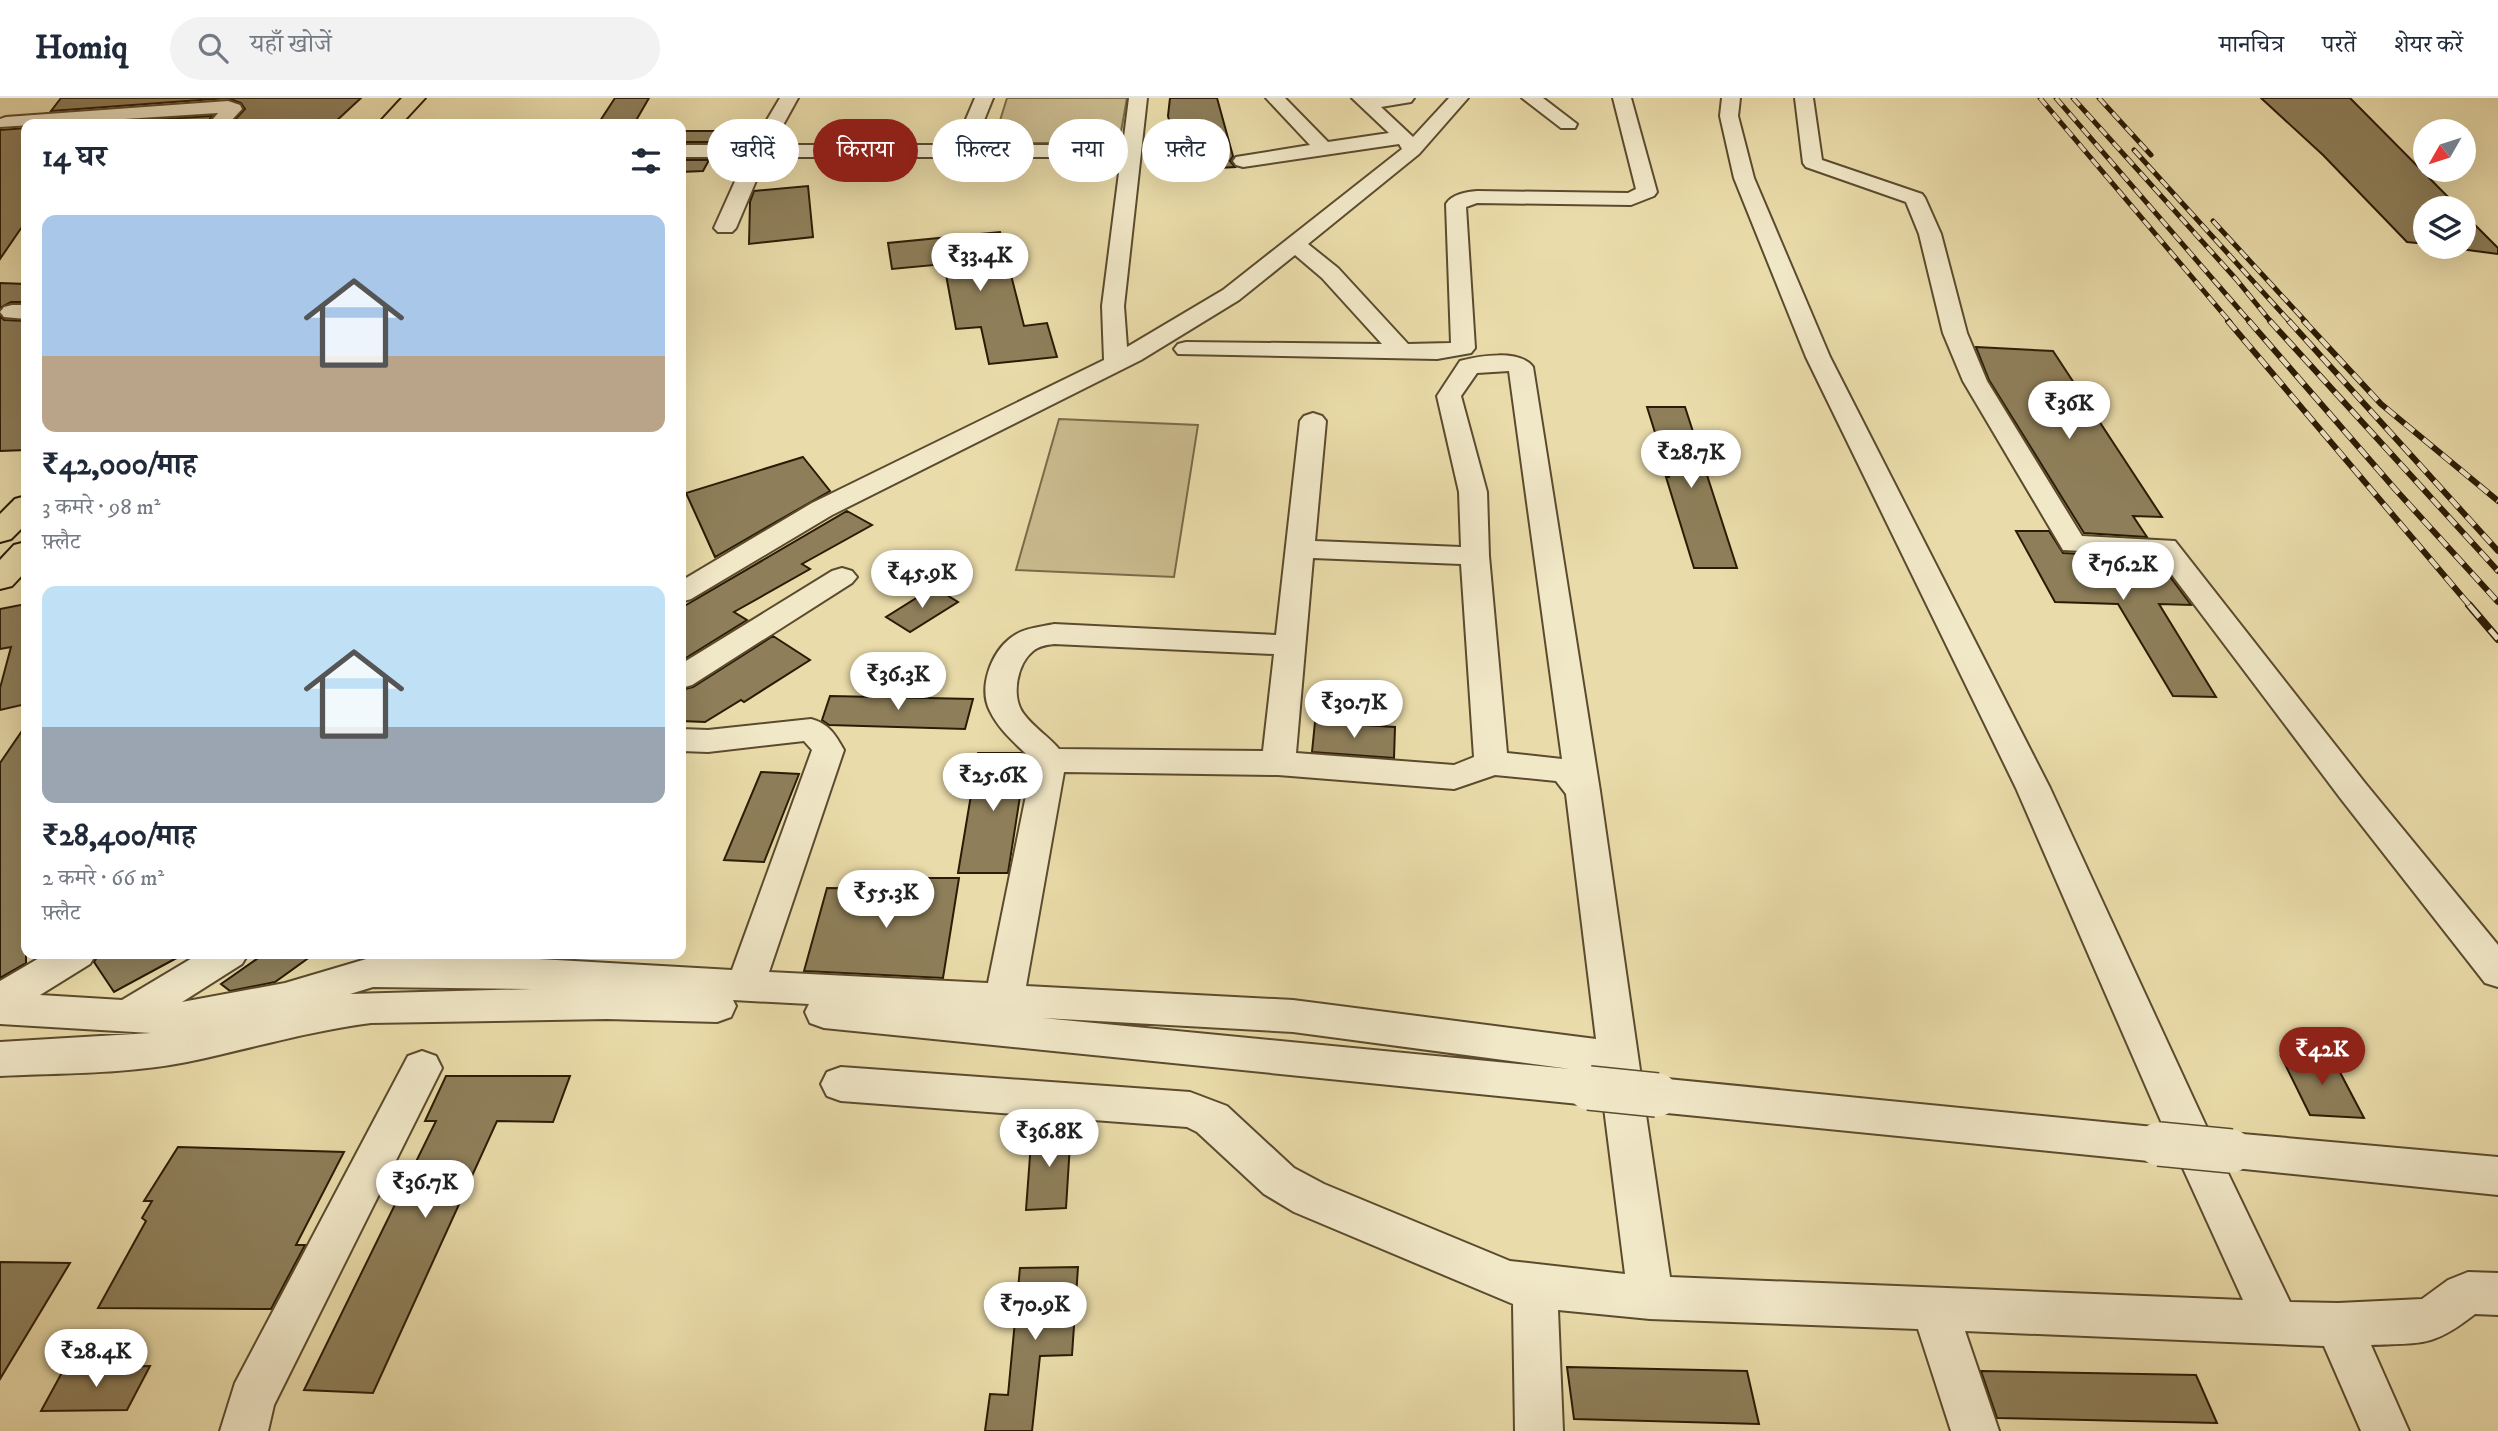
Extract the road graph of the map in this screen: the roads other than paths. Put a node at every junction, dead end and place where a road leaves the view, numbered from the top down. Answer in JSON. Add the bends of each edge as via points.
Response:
{"nodes":[{"id":1,"x":789,"y":98,"type":"edge"},
{"id":2,"x":984,"y":98,"type":"edge"},
{"id":3,"x":1138,"y":98,"type":"edge"},
{"id":4,"x":1275,"y":98,"type":"edge"},
{"id":5,"x":1405,"y":98,"type":"edge"},
{"id":6,"x":1460,"y":98,"type":"edge"},
{"id":7,"x":1531,"y":98,"type":"edge"},
{"id":8,"x":1622,"y":98,"type":"edge"},
{"id":9,"x":1731,"y":98,"type":"edge"},
{"id":10,"x":1804,"y":98,"type":"edge"},
{"id":11,"x":1364,"y":101,"type":"edge"},
{"id":12,"x":423,"y":102,"type":"edge"},
{"id":13,"x":20,"y":106,"type":"dead end"},
{"id":14,"x":93,"y":119,"type":"edge"},
{"id":15,"x":223,"y":119,"type":"edge"},
{"id":16,"x":397,"y":119,"type":"edge"},
{"id":17,"x":418,"y":119,"type":"edge"},
{"id":18,"x":777,"y":119,"type":"edge"},
{"id":19,"x":975,"y":119,"type":"edge"},
{"id":20,"x":1568,"y":124,"type":"dead end"},
{"id":21,"x":21,"y":125,"type":"edge"},
{"id":22,"x":3,"y":127,"type":"edge"},
{"id":23,"x":1408,"y":144,"type":"junction"},
{"id":24,"x":1324,"y":149,"type":"junction"},
{"id":25,"x":1133,"y":150,"type":"junction"},
{"id":26,"x":932,"y":151,"type":"edge"},
{"id":27,"x":1034,"y":151,"type":"edge"},
{"id":28,"x":686,"y":152,"type":"edge"},
{"id":29,"x":707,"y":152,"type":"edge"},
{"id":30,"x":799,"y":152,"type":"edge"},
{"id":31,"x":1243,"y":161,"type":"dead end"},
{"id":32,"x":745,"y":182,"type":"edge"},
{"id":33,"x":725,"y":228,"type":"dead end"},
{"id":34,"x":1294,"y":243,"type":"junction"},
{"id":35,"x":1186,"y":349,"type":"dead end"},
{"id":36,"x":1402,"y":352,"type":"junction"},
{"id":37,"x":1116,"y":363,"type":"junction"},
{"id":38,"x":1312,"y":421,"type":"dead end"},
{"id":39,"x":1300,"y":550,"type":"junction"},
{"id":40,"x":1475,"y":556,"type":"junction"},
{"id":41,"x":21,"y":557,"type":"edge"},
{"id":42,"x":842,"y":577,"type":"dead end"},
{"id":43,"x":0,"y":579,"type":"edge"},
{"id":44,"x":686,"y":590,"type":"edge"},
{"id":45,"x":1290,"y":645,"type":"junction"},
{"id":46,"x":686,"y":675,"type":"edge"},
{"id":47,"x":686,"y":740,"type":"edge"},
{"id":48,"x":1050,"y":760,"type":"junction"},
{"id":49,"x":1491,"y":763,"type":"junction"},
{"id":50,"x":1278,"y":764,"type":"junction"},
{"id":51,"x":1583,"y":791,"type":"junction"},
{"id":52,"x":69,"y":959,"type":"edge"},
{"id":53,"x":221,"y":959,"type":"edge"},
{"id":54,"x":2498,"y":972,"type":"edge"},
{"id":55,"x":750,"y":973,"type":"dead end"},
{"id":56,"x":1004,"y":998,"type":"junction"},
{"id":57,"x":0,"y":1000,"type":"edge"},
{"id":58,"x":0,"y":1008,"type":"edge"},
{"id":59,"x":129,"y":1015,"type":"junction"},
{"id":60,"x":0,"y":1059,"type":"edge"},
{"id":61,"x":1619,"y":1059,"type":"junction"},
{"id":62,"x":422,"y":1069,"type":"dead end"},
{"id":63,"x":841,"y":1084,"type":"dead end"},
{"id":64,"x":2498,"y":1176,"type":"edge"},
{"id":65,"x":1535,"y":1287,"type":"junction"},
{"id":66,"x":2498,"y":1294,"type":"edge"},
{"id":67,"x":1650,"y":1298,"type":"junction"},
{"id":68,"x":1934,"y":1308,"type":"junction"},
{"id":69,"x":2277,"y":1323,"type":"junction"},
{"id":70,"x":2338,"y":1325,"type":"junction"},
{"id":71,"x":244,"y":1431,"type":"edge"},
{"id":72,"x":1539,"y":1431,"type":"edge"},
{"id":73,"x":1975,"y":1431,"type":"edge"},
{"id":74,"x":2385,"y":1431,"type":"edge"}],
"edges":[{"from":1,"to":18,"type":"street"},
{"from":2,"to":19,"type":"street"},
{"from":3,"to":25,"type":"street"},
{"from":4,"to":24,"type":"street"},
{"from":5,"to":11,"type":"street"},
{"from":6,"to":23,"type":"street"},
{"from":7,"to":20,"type":"street"},
{"from":8,"to":36,"type":"street","via":[[1647,192],[1631,199],[1461,200],[1456,204],[1463,348]]},
{"from":9,"to":69,"type":"street","via":[[1729,116],[1744,178],[1818,357],[2033,788]]},
{"from":10,"to":54,"type":"street","via":[[1813,163],[1915,198],[1930,234],[1955,333],[1975,381],[2073,544],[2165,547]]},
{"from":11,"to":23,"type":"street"},
{"from":12,"to":16,"type":"highway"},
{"from":12,"to":17,"type":"highway"},
{"from":13,"to":22,"type":"street"},
{"from":14,"to":15,"type":"street","via":[[233,109]]},
{"from":21,"to":22,"type":"street"},
{"from":23,"to":24,"type":"street"},
{"from":23,"to":34,"type":"street"},
{"from":24,"to":31,"type":"street"},
{"from":25,"to":27,"type":"street"},
{"from":25,"to":37,"type":"street","via":[[1112,306]]},
{"from":26,"to":30,"type":"street"},
{"from":28,"to":29,"type":"street"},
{"from":32,"to":33,"type":"street"},
{"from":34,"to":36,"type":"street","via":[[1339,282]]},
{"from":34,"to":37,"type":"street","via":[[1231,295]]},
{"from":35,"to":36,"type":"street"},
{"from":37,"to":44,"type":"street","via":[[819,510]]},
{"from":38,"to":39,"type":"street"},
{"from":39,"to":40,"type":"street"},
{"from":39,"to":45,"type":"street"},
{"from":40,"to":49,"type":"street"},
{"from":40,"to":51,"type":"street","via":[[1473,492],[1449,396],[1469,366],[1508,363],[1521,367]]},
{"from":41,"to":43,"type":"highway"},
{"from":42,"to":46,"type":"street"},
{"from":45,"to":48,"type":"street","via":[[1054,635],[1024,642],[1007,666],[1000,689],[1005,711]]},
{"from":45,"to":50,"type":"street"},
{"from":47,"to":55,"type":"street","via":[[811,730],[828,750]]},
{"from":48,"to":50,"type":"street"},
{"from":48,"to":56,"type":"street"},
{"from":49,"to":50,"type":"street","via":[[1454,777]]},
{"from":49,"to":51,"type":"street","via":[[1567,772]]},
{"from":51,"to":61,"type":"street"},
{"from":52,"to":57,"type":"street"},
{"from":53,"to":59,"type":"street"},
{"from":56,"to":59,"type":"street","via":[[503,972],[373,972],[285,998],[174,1019]]},
{"from":56,"to":61,"type":"street","via":[[1293,1016]]},
{"from":58,"to":59,"type":"street"},
{"from":60,"to":64,"type":"street","bridge":true,"via":[[185,1046],[371,1007],[742,1006]]},
{"from":61,"to":67,"type":"street"},
{"from":62,"to":71,"type":"street","via":[[251,1400]]},
{"from":63,"to":65,"type":"street","via":[[1190,1110],[1212,1119],[1279,1181],[1309,1198],[1508,1282]]},
{"from":65,"to":67,"type":"street"},
{"from":65,"to":72,"type":"street"},
{"from":66,"to":70,"type":"street","via":[[2464,1295],[2426,1321]]},
{"from":67,"to":68,"type":"street"},
{"from":68,"to":69,"type":"street"},
{"from":68,"to":73,"type":"street"},
{"from":69,"to":70,"type":"street"},
{"from":70,"to":74,"type":"street"}]}
